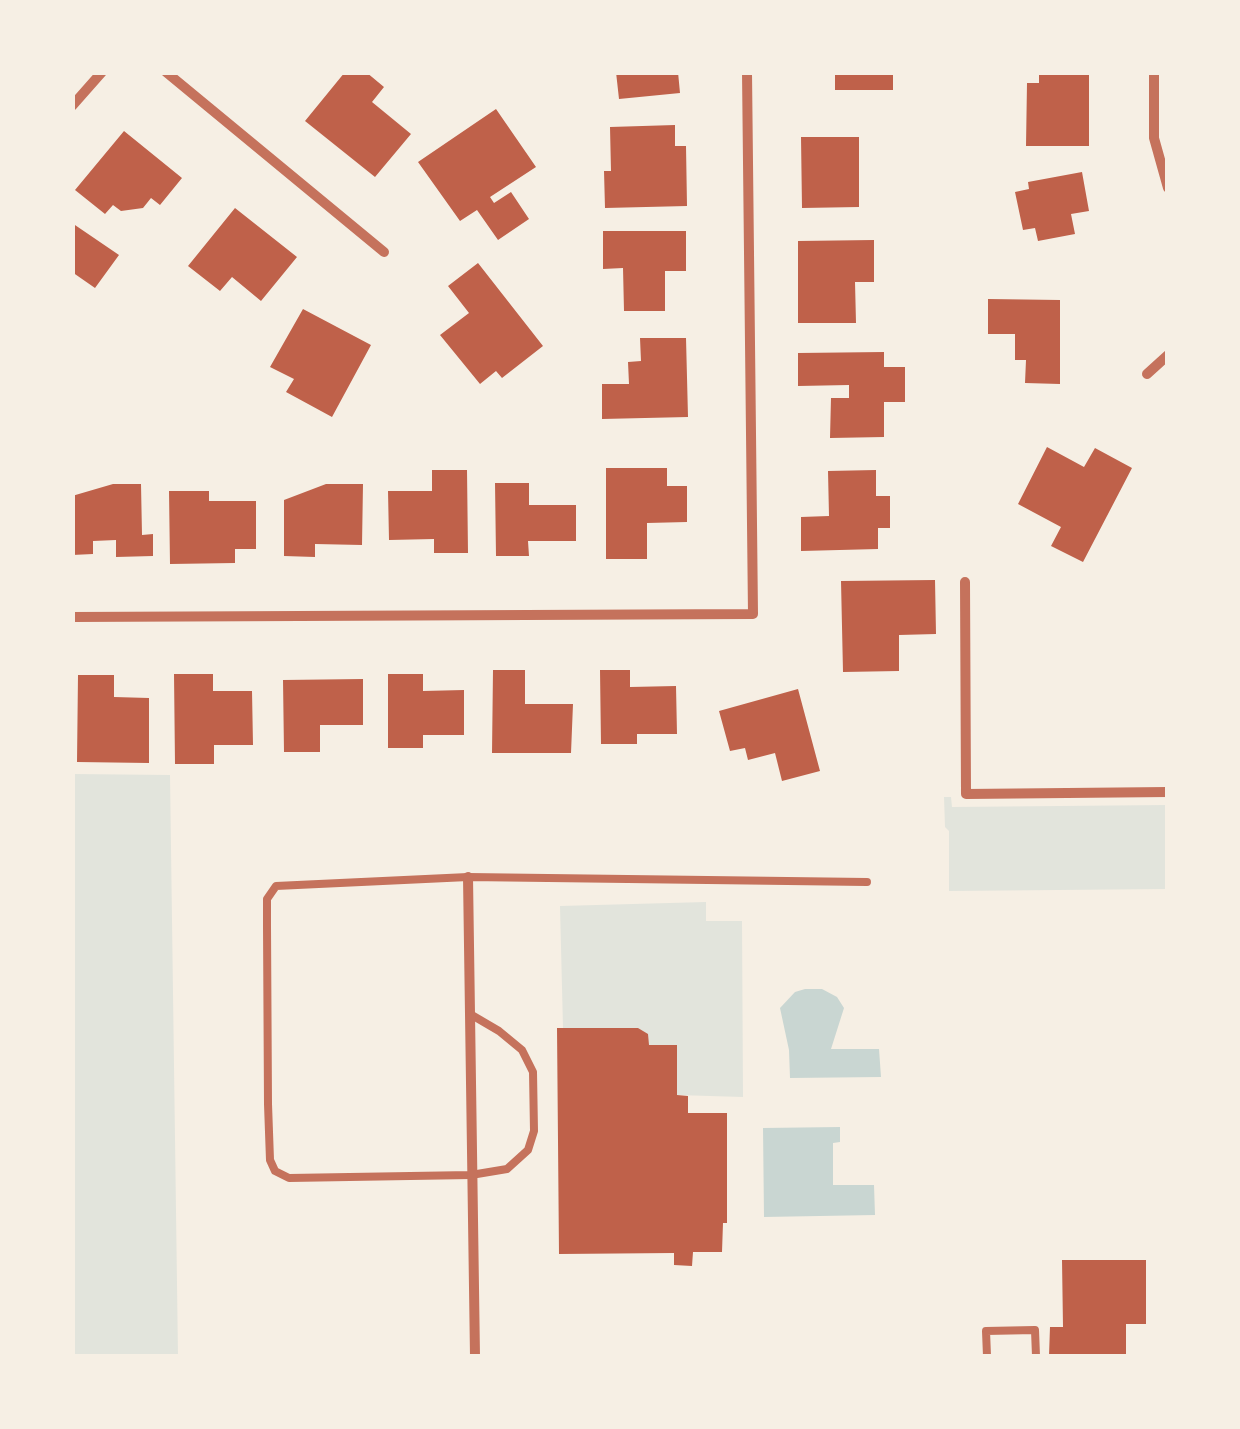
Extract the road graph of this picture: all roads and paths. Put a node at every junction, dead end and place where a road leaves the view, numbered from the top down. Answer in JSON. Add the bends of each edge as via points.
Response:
{"nodes":[{"id":1,"x":102,"y":72,"type":"edge"},
{"id":2,"x":166,"y":72,"type":"edge"},
{"id":3,"x":747,"y":72,"type":"edge"},
{"id":4,"x":1154,"y":72,"type":"edge"},
{"id":5,"x":72,"y":106,"type":"edge"},
{"id":6,"x":1168,"y":188,"type":"edge"},
{"id":7,"x":384,"y":252,"type":"dead end"},
{"id":8,"x":1168,"y":355,"type":"edge"},
{"id":9,"x":1147,"y":374,"type":"dead end"},
{"id":10,"x":965,"y":582,"type":"dead end"},
{"id":11,"x":72,"y":617,"type":"edge"},
{"id":12,"x":1168,"y":792,"type":"edge"},
{"id":13,"x":468,"y":878,"type":"junction"},
{"id":14,"x":867,"y":882,"type":"dead end"},
{"id":15,"x":470,"y":1014,"type":"junction"},
{"id":16,"x":471,"y":1175,"type":"junction"},
{"id":17,"x":475,"y":1356,"type":"edge"},
{"id":18,"x":987,"y":1356,"type":"edge"},
{"id":19,"x":1036,"y":1356,"type":"edge"}],
"edges":[{"from":1,"to":5,"type":"street"},
{"from":2,"to":7,"type":"street"},
{"from":3,"to":11,"type":"street","via":[[753,614]]},
{"from":4,"to":6,"type":"street","via":[[1154,138]]},
{"from":8,"to":9,"type":"street"},
{"from":10,"to":12,"type":"street","via":[[966,794]]},
{"from":13,"to":14,"type":"lane"},
{"from":13,"to":15,"type":"street"},
{"from":13,"to":16,"type":"lane","via":[[276,886],[266,926],[275,1172],[289,1178]]},
{"from":15,"to":16,"type":"street"},
{"from":15,"to":16,"type":"lane","via":[[522,1050],[533,1072],[534,1130],[528,1150],[507,1169]]},
{"from":16,"to":17,"type":"street"},
{"from":18,"to":19,"type":"lane","via":[[986,1330],[1035,1330]]}]}
